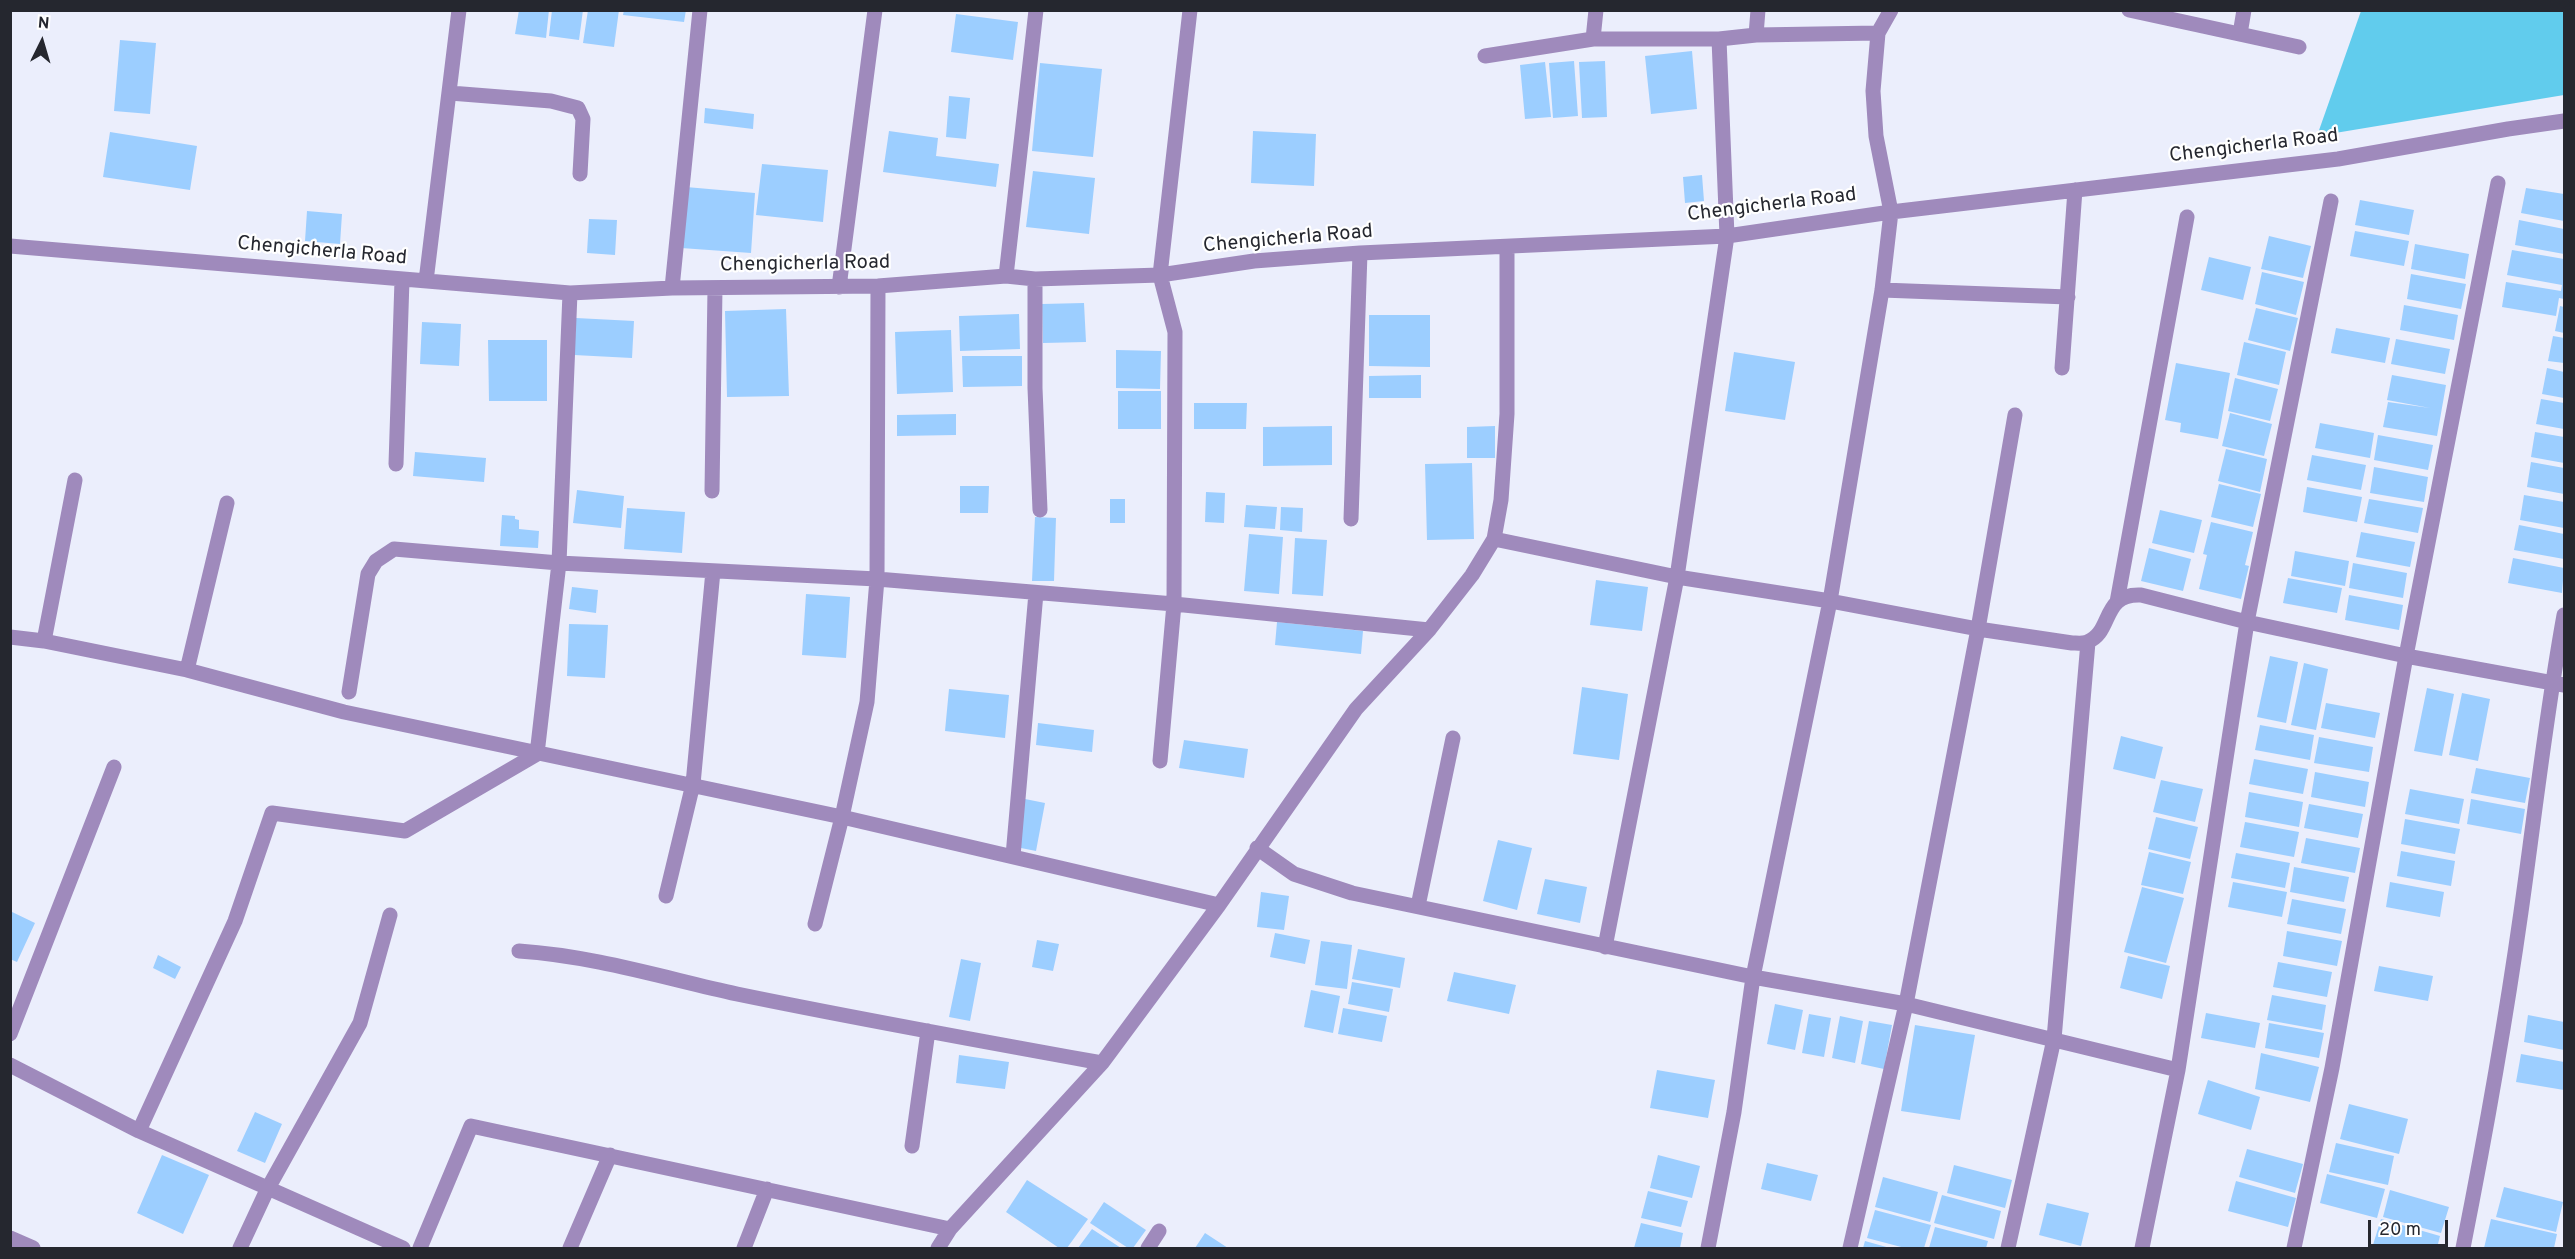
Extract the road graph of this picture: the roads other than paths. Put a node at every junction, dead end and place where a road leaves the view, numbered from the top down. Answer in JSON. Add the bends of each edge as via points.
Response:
{"nodes":[{"id":1,"x":459,"y":10,"type":"edge"},
{"id":2,"x":699,"y":10,"type":"edge"},
{"id":3,"x":875,"y":10,"type":"edge"},
{"id":4,"x":1036,"y":10,"type":"edge"},
{"id":5,"x":1190,"y":10,"type":"edge"},
{"id":6,"x":1596,"y":10,"type":"edge"},
{"id":7,"x":1758,"y":10,"type":"edge"},
{"id":8,"x":1891,"y":10,"type":"edge"},
{"id":9,"x":2128,"y":10,"type":"edge"},
{"id":10,"x":2244,"y":10,"type":"edge"},
{"id":11,"x":1878,"y":33,"type":"junction"},
{"id":12,"x":2240,"y":34,"type":"junction"},
{"id":13,"x":1755,"y":35,"type":"junction"},
{"id":14,"x":1593,"y":39,"type":"junction"},
{"id":15,"x":1719,"y":39,"type":"junction"},
{"id":16,"x":2299,"y":47,"type":"dead end"},
{"id":17,"x":1485,"y":56,"type":"dead end"},
{"id":18,"x":450,"y":93,"type":"junction"},
{"id":19,"x":2565,"y":122,"type":"edge"},
{"id":20,"x":580,"y":174,"type":"dead end"},
{"id":21,"x":2498,"y":183,"type":"dead end"},
{"id":22,"x":2075,"y":190,"type":"junction"},
{"id":23,"x":2331,"y":201,"type":"dead end"},
{"id":24,"x":1891,"y":212,"type":"junction"},
{"id":25,"x":2187,"y":217,"type":"dead end"},
{"id":26,"x":1727,"y":236,"type":"junction"},
{"id":27,"x":10,"y":246,"type":"edge"},
{"id":28,"x":1507,"y":248,"type":"junction"},
{"id":29,"x":1360,"y":253,"type":"junction"},
{"id":30,"x":1160,"y":275,"type":"junction"},
{"id":31,"x":1006,"y":276,"type":"junction"},
{"id":32,"x":1035,"y":279,"type":"junction"},
{"id":33,"x":402,"y":280,"type":"junction"},
{"id":34,"x":426,"y":281,"type":"junction"},
{"id":35,"x":878,"y":286,"type":"junction"},
{"id":36,"x":839,"y":287,"type":"junction"},
{"id":37,"x":672,"y":288,"type":"junction"},
{"id":38,"x":715,"y":288,"type":"junction"},
{"id":39,"x":1882,"y":290,"type":"junction"},
{"id":40,"x":570,"y":294,"type":"junction"},
{"id":41,"x":2068,"y":297,"type":"junction"},
{"id":42,"x":2062,"y":368,"type":"dead end"},
{"id":43,"x":2016,"y":415,"type":"dead end"},
{"id":44,"x":396,"y":464,"type":"dead end"},
{"id":45,"x":75,"y":480,"type":"dead end"},
{"id":46,"x":712,"y":491,"type":"dead end"},
{"id":47,"x":227,"y":503,"type":"dead end"},
{"id":48,"x":1040,"y":510,"type":"dead end"},
{"id":49,"x":1351,"y":519,"type":"dead end"},
{"id":50,"x":1494,"y":539,"type":"junction"},
{"id":51,"x":559,"y":563,"type":"junction"},
{"id":52,"x":713,"y":571,"type":"junction"},
{"id":53,"x":1677,"y":577,"type":"junction"},
{"id":54,"x":877,"y":579,"type":"junction"},
{"id":55,"x":1036,"y":593,"type":"junction"},
{"id":56,"x":1830,"y":601,"type":"junction"},
{"id":57,"x":2117,"y":602,"type":"junction"},
{"id":58,"x":1174,"y":604,"type":"junction"},
{"id":59,"x":2565,"y":615,"type":"edge"},
{"id":60,"x":2247,"y":622,"type":"junction"},
{"id":61,"x":1978,"y":629,"type":"junction"},
{"id":62,"x":1429,"y":630,"type":"junction"},
{"id":63,"x":10,"y":637,"type":"edge"},
{"id":64,"x":44,"y":641,"type":"junction"},
{"id":65,"x":2088,"y":642,"type":"junction"},
{"id":66,"x":2406,"y":656,"type":"junction"},
{"id":67,"x":187,"y":670,"type":"junction"},
{"id":68,"x":2558,"y":684,"type":"edge"},
{"id":69,"x":349,"y":692,"type":"dead end"},
{"id":70,"x":1453,"y":738,"type":"dead end"},
{"id":71,"x":537,"y":754,"type":"junction"},
{"id":72,"x":1160,"y":761,"type":"dead end"},
{"id":73,"x":114,"y":767,"type":"dead end"},
{"id":74,"x":693,"y":784,"type":"junction"},
{"id":75,"x":842,"y":817,"type":"junction"},
{"id":76,"x":1257,"y":848,"type":"junction"},
{"id":77,"x":1013,"y":856,"type":"junction"},
{"id":78,"x":666,"y":896,"type":"dead end"},
{"id":79,"x":1220,"y":905,"type":"junction"},
{"id":80,"x":1418,"y":906,"type":"junction"},
{"id":81,"x":390,"y":915,"type":"dead end"},
{"id":82,"x":815,"y":924,"type":"dead end"},
{"id":83,"x":1605,"y":947,"type":"junction"},
{"id":84,"x":519,"y":951,"type":"dead end"},
{"id":85,"x":1753,"y":977,"type":"junction"},
{"id":86,"x":1906,"y":1004,"type":"junction"},
{"id":87,"x":928,"y":1032,"type":"junction"},
{"id":88,"x":10,"y":1034,"type":"edge"},
{"id":89,"x":2054,"y":1039,"type":"junction"},
{"id":90,"x":1102,"y":1063,"type":"junction"},
{"id":91,"x":10,"y":1065,"type":"edge"},
{"id":92,"x":2178,"y":1070,"type":"junction"},
{"id":93,"x":139,"y":1131,"type":"junction"},
{"id":94,"x":912,"y":1146,"type":"dead end"},
{"id":95,"x":610,"y":1155,"type":"junction"},
{"id":96,"x":767,"y":1189,"type":"junction"},
{"id":97,"x":267,"y":1190,"type":"junction"},
{"id":98,"x":950,"y":1229,"type":"junction"},
{"id":99,"x":1159,"y":1231,"type":"dead end"},
{"id":100,"x":10,"y":1238,"type":"edge"},
{"id":101,"x":33,"y":1248,"type":"edge"},
{"id":102,"x":240,"y":1248,"type":"edge"},
{"id":103,"x":402,"y":1248,"type":"edge"},
{"id":104,"x":420,"y":1248,"type":"edge"},
{"id":105,"x":570,"y":1248,"type":"edge"},
{"id":106,"x":744,"y":1248,"type":"edge"},
{"id":107,"x":939,"y":1248,"type":"edge"},
{"id":108,"x":1148,"y":1248,"type":"edge"},
{"id":109,"x":1708,"y":1248,"type":"edge"},
{"id":110,"x":1850,"y":1248,"type":"edge"},
{"id":111,"x":2008,"y":1248,"type":"edge"},
{"id":112,"x":2145,"y":1248,"type":"edge"},
{"id":113,"x":2294,"y":1248,"type":"edge"},
{"id":114,"x":2463,"y":1248,"type":"edge"}],
"edges":[{"from":1,"to":18,"type":"street"},
{"from":2,"to":37,"type":"street"},
{"from":3,"to":36,"type":"street"},
{"from":4,"to":31,"type":"street"},
{"from":5,"to":30,"type":"street"},
{"from":6,"to":14,"type":"street"},
{"from":7,"to":13,"type":"street"},
{"from":8,"to":11,"type":"street"},
{"from":9,"to":12,"type":"street"},
{"from":10,"to":12,"type":"street"},
{"from":11,"to":13,"type":"street"},
{"from":11,"to":24,"type":"street","via":[[1873,91],[1876,136]]},
{"from":12,"to":16,"type":"street"},
{"from":13,"to":15,"type":"street"},
{"from":14,"to":15,"type":"street"},
{"from":14,"to":17,"type":"street"},
{"from":15,"to":26,"type":"street"},
{"from":18,"to":20,"type":"street","via":[[550,101],[578,108],[583,119]]},
{"from":18,"to":34,"type":"street"},
{"from":19,"to":22,"type":"street","name":"Chengicherla Road","via":[[2338,159]]},
{"from":21,"to":66,"type":"street"},
{"from":22,"to":24,"type":"street","name":"Chengicherla Road"},
{"from":22,"to":41,"type":"street"},
{"from":23,"to":60,"type":"street"},
{"from":24,"to":26,"type":"street","name":"Chengicherla Road"},
{"from":24,"to":39,"type":"street"},
{"from":25,"to":57,"type":"street"},
{"from":26,"to":28,"type":"street","name":"Chengicherla Road"},
{"from":26,"to":53,"type":"street"},
{"from":27,"to":33,"type":"street","name":"Chengicherla Road"},
{"from":28,"to":29,"type":"street","name":"Chengicherla Road"},
{"from":28,"to":50,"type":"street","via":[[1507,414],[1501,501]]},
{"from":29,"to":30,"type":"street","name":"Chengicherla Road","via":[[1254,261]]},
{"from":29,"to":49,"type":"street"},
{"from":30,"to":32,"type":"street","name":"Chengicherla Road"},
{"from":30,"to":58,"type":"street","via":[[1175,332]]},
{"from":31,"to":32,"type":"street","name":"Chengicherla Road"},
{"from":31,"to":35,"type":"street","name":"Chengicherla Road"},
{"from":32,"to":48,"type":"street"},
{"from":33,"to":34,"type":"street","name":"Chengicherla Road"},
{"from":33,"to":44,"type":"street"},
{"from":34,"to":40,"type":"street","name":"Chengicherla Road"},
{"from":35,"to":36,"type":"street","name":"Chengicherla Road"},
{"from":35,"to":54,"type":"street"},
{"from":36,"to":38,"type":"street","name":"Chengicherla Road"},
{"from":37,"to":38,"type":"street","name":"Chengicherla Road"},
{"from":37,"to":40,"type":"street","name":"Chengicherla Road"},
{"from":38,"to":46,"type":"street"},
{"from":39,"to":41,"type":"street"},
{"from":39,"to":56,"type":"street"},
{"from":40,"to":51,"type":"street"},
{"from":41,"to":42,"type":"street"},
{"from":43,"to":61,"type":"street"},
{"from":45,"to":64,"type":"street"},
{"from":47,"to":67,"type":"street"},
{"from":50,"to":53,"type":"street"},
{"from":50,"to":62,"type":"street","via":[[1472,575]]},
{"from":51,"to":52,"type":"street"},
{"from":51,"to":69,"type":"street","via":[[408,549],[384,554],[368,574]]},
{"from":51,"to":71,"type":"street"},
{"from":52,"to":54,"type":"street"},
{"from":52,"to":74,"type":"street"},
{"from":53,"to":56,"type":"street"},
{"from":53,"to":83,"type":"street"},
{"from":54,"to":55,"type":"street"},
{"from":54,"to":75,"type":"street","via":[[867,702]]},
{"from":55,"to":58,"type":"street"},
{"from":55,"to":77,"type":"street"},
{"from":56,"to":61,"type":"street"},
{"from":56,"to":85,"type":"street"},
{"from":57,"to":60,"type":"street","via":[[2127,595],[2141,596]]},
{"from":57,"to":65,"type":"street"},
{"from":58,"to":62,"type":"street"},
{"from":58,"to":72,"type":"street"},
{"from":59,"to":68,"type":"street"},
{"from":60,"to":66,"type":"street"},
{"from":60,"to":92,"type":"street"},
{"from":61,"to":65,"type":"street"},
{"from":61,"to":86,"type":"street"},
{"from":62,"to":76,"type":"street","via":[[1356,709]]},
{"from":63,"to":64,"type":"street"},
{"from":64,"to":67,"type":"street"},
{"from":65,"to":89,"type":"street"},
{"from":66,"to":68,"type":"street"},
{"from":66,"to":113,"type":"street","via":[[2332,1068]]},
{"from":67,"to":71,"type":"street","via":[[344,712]]},
{"from":68,"to":114,"type":"street","via":[[2493,1093]]},
{"from":70,"to":80,"type":"street"},
{"from":71,"to":74,"type":"street"},
{"from":71,"to":93,"type":"street","via":[[405,831],[272,813],[235,921]]},
{"from":73,"to":88,"type":"street"},
{"from":74,"to":75,"type":"street"},
{"from":74,"to":78,"type":"street"},
{"from":75,"to":77,"type":"street"},
{"from":75,"to":82,"type":"street"},
{"from":76,"to":79,"type":"street"},
{"from":76,"to":80,"type":"street","via":[[1294,874],[1352,893]]},
{"from":77,"to":79,"type":"street"},
{"from":79,"to":90,"type":"street"},
{"from":80,"to":83,"type":"street"},
{"from":81,"to":97,"type":"street","via":[[360,1023]]},
{"from":83,"to":85,"type":"street"},
{"from":84,"to":87,"type":"street","via":[[626,966],[734,993]]},
{"from":85,"to":86,"type":"street"},
{"from":85,"to":109,"type":"street","via":[[1734,1112]]},
{"from":86,"to":89,"type":"street"},
{"from":86,"to":110,"type":"street"},
{"from":87,"to":90,"type":"street"},
{"from":87,"to":94,"type":"street"},
{"from":89,"to":92,"type":"street"},
{"from":89,"to":111,"type":"street"},
{"from":90,"to":98,"type":"street"},
{"from":91,"to":93,"type":"street"},
{"from":92,"to":112,"type":"street"},
{"from":93,"to":97,"type":"street"},
{"from":95,"to":96,"type":"street"},
{"from":95,"to":104,"type":"street","via":[[471,1126]]},
{"from":95,"to":105,"type":"street"},
{"from":96,"to":98,"type":"street"},
{"from":96,"to":106,"type":"street"},
{"from":97,"to":102,"type":"street"},
{"from":97,"to":103,"type":"street"},
{"from":98,"to":107,"type":"street"},
{"from":99,"to":108,"type":"street"},
{"from":100,"to":101,"type":"street"}]}
